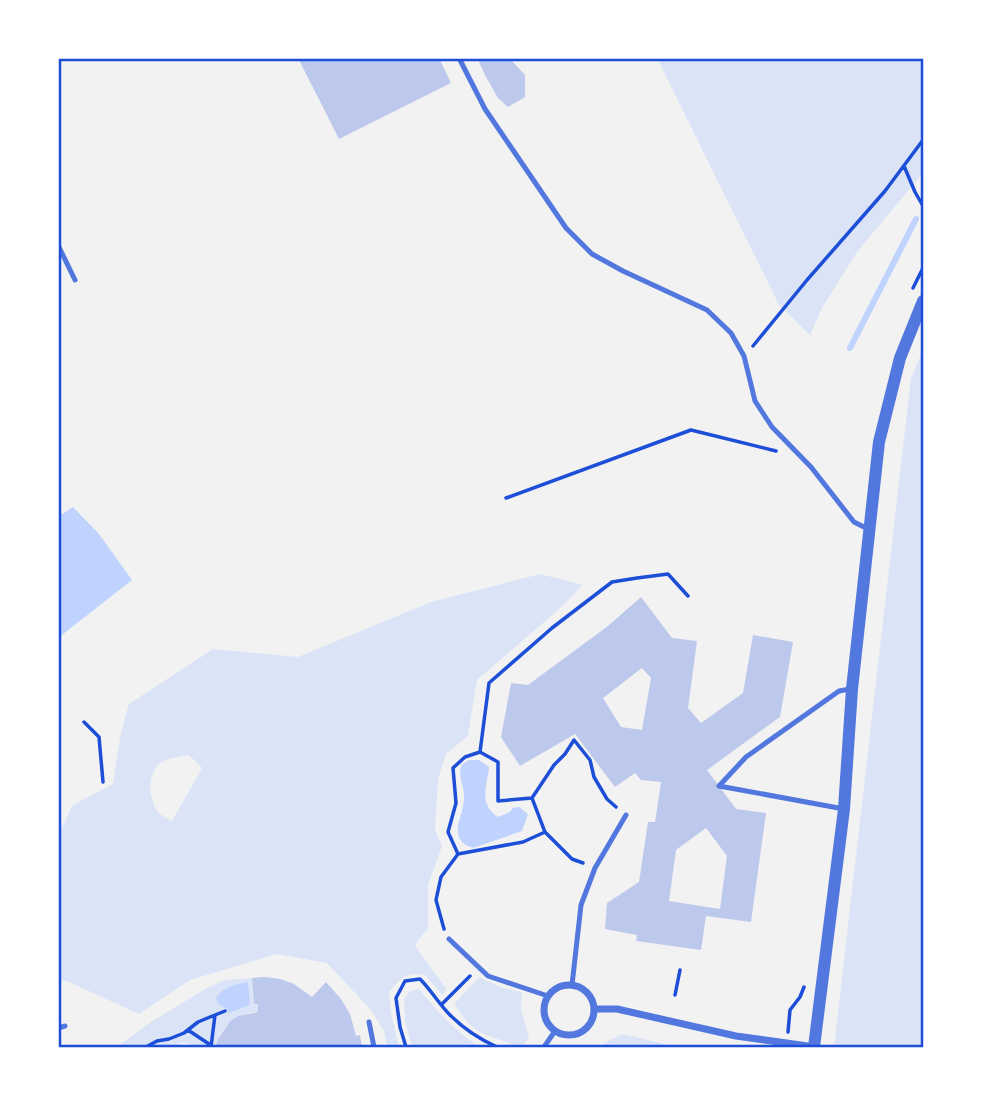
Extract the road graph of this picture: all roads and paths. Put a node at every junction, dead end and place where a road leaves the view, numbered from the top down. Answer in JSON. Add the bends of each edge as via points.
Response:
{"nodes":[{"id":1,"x":459,"y":58,"type":"edge"},
{"id":2,"x":923,"y":140,"type":"edge"},
{"id":3,"x":904,"y":166,"type":"junction"},
{"id":4,"x":923,"y":206,"type":"edge"},
{"id":5,"x":58,"y":245,"type":"edge"},
{"id":6,"x":75,"y":280,"type":"dead end"},
{"id":7,"x":923,"y":301,"type":"edge"},
{"id":8,"x":744,"y":356,"type":"junction"},
{"id":9,"x":799,"y":455,"type":"junction"},
{"id":10,"x":506,"y":498,"type":"dead end"},
{"id":11,"x":869,"y":529,"type":"junction"},
{"id":12,"x":688,"y":596,"type":"dead end"},
{"id":13,"x":852,"y":689,"type":"junction"},
{"id":14,"x":83,"y":722,"type":"dead end"},
{"id":15,"x":480,"y":752,"type":"junction"},
{"id":16,"x":103,"y":782,"type":"dead end"},
{"id":17,"x":532,"y":798,"type":"junction"},
{"id":18,"x":844,"y":809,"type":"junction"},
{"id":19,"x":626,"y":815,"type":"joint"},
{"id":20,"x":544,"y":832,"type":"junction"},
{"id":21,"x":458,"y":854,"type":"junction"},
{"id":22,"x":572,"y":859,"type":"dead end"},
{"id":23,"x":449,"y":939,"type":"joint"},
{"id":24,"x":479,"y":968,"type":"junction"},
{"id":25,"x":680,"y":970,"type":"dead end"},
{"id":26,"x":572,"y":985,"type":"junction"},
{"id":27,"x":675,"y":995,"type":"dead end"},
{"id":28,"x":548,"y":996,"type":"junction"},
{"id":29,"x":442,"y":1004,"type":"junction"},
{"id":30,"x":595,"y":1009,"type":"junction"},
{"id":31,"x":225,"y":1011,"type":"dead end"},
{"id":32,"x":215,"y":1014,"type":"junction"},
{"id":33,"x":369,"y":1022,"type":"dead end"},
{"id":34,"x":188,"y":1030,"type":"junction"},
{"id":35,"x":555,"y":1031,"type":"junction"},
{"id":36,"x":146,"y":1047,"type":"edge"},
{"id":37,"x":212,"y":1047,"type":"edge"},
{"id":38,"x":374,"y":1047,"type":"edge"},
{"id":39,"x":406,"y":1047,"type":"edge"},
{"id":40,"x":497,"y":1047,"type":"edge"},
{"id":41,"x":544,"y":1047,"type":"edge"},
{"id":42,"x":814,"y":1047,"type":"edge"}],
"edges":[{"from":1,"to":8,"type":"lane","via":[[485,109],[566,228],[592,254],[707,310],[731,333]]},
{"from":2,"to":3,"type":"path"},
{"from":3,"to":4,"type":"path"},
{"from":3,"to":8,"type":"path"},
{"from":5,"to":6,"type":"lane"},
{"from":7,"to":11,"type":"street","via":[[900,358],[879,442]]},
{"from":8,"to":9,"type":"lane","via":[[755,401]]},
{"from":9,"to":10,"type":"path","via":[[691,430]]},
{"from":9,"to":11,"type":"lane","via":[[854,522]]},
{"from":11,"to":13,"type":"street"},
{"from":12,"to":15,"type":"path","via":[[668,574],[612,582],[578,607],[489,683]]},
{"from":13,"to":18,"type":"street"},
{"from":13,"to":18,"type":"lane","via":[[839,691],[747,757],[719,786]]},
{"from":14,"to":16,"type":"path","via":[[99,737]]},
{"from":15,"to":17,"type":"path","via":[[498,761],[498,801]]},
{"from":15,"to":21,"type":"path","via":[[453,768],[456,803],[448,832]]},
{"from":17,"to":19,"type":"path","via":[[575,740],[590,760],[607,799]]},
{"from":17,"to":20,"type":"path"},
{"from":18,"to":42,"type":"street"},
{"from":19,"to":26,"type":"lane","via":[[595,868],[581,905]]},
{"from":20,"to":21,"type":"path","via":[[523,842]]},
{"from":20,"to":22,"type":"path"},
{"from":21,"to":23,"type":"path","via":[[442,877],[436,900]]},
{"from":23,"to":24,"type":"lane"},
{"from":24,"to":28,"type":"lane","via":[[488,976]]},
{"from":24,"to":29,"type":"path"},
{"from":25,"to":27,"type":"path"},
{"from":26,"to":28,"type":"street","via":[[561,986]]},
{"from":26,"to":30,"type":"street","via":[[588,993]]},
{"from":28,"to":35,"type":"street","via":[[544,1016]]},
{"from":29,"to":39,"type":"path","via":[[421,979],[405,981],[396,998]]},
{"from":29,"to":40,"type":"path","via":[[476,1037]]},
{"from":30,"to":35,"type":"street","via":[[586,1029],[577,1035]]},
{"from":30,"to":42,"type":"street","via":[[617,1009],[736,1036]]},
{"from":31,"to":32,"type":"path"},
{"from":32,"to":34,"type":"path"},
{"from":32,"to":37,"type":"path"},
{"from":33,"to":38,"type":"lane"},
{"from":34,"to":36,"type":"path"},
{"from":34,"to":37,"type":"path"},
{"from":35,"to":41,"type":"lane"}]}
